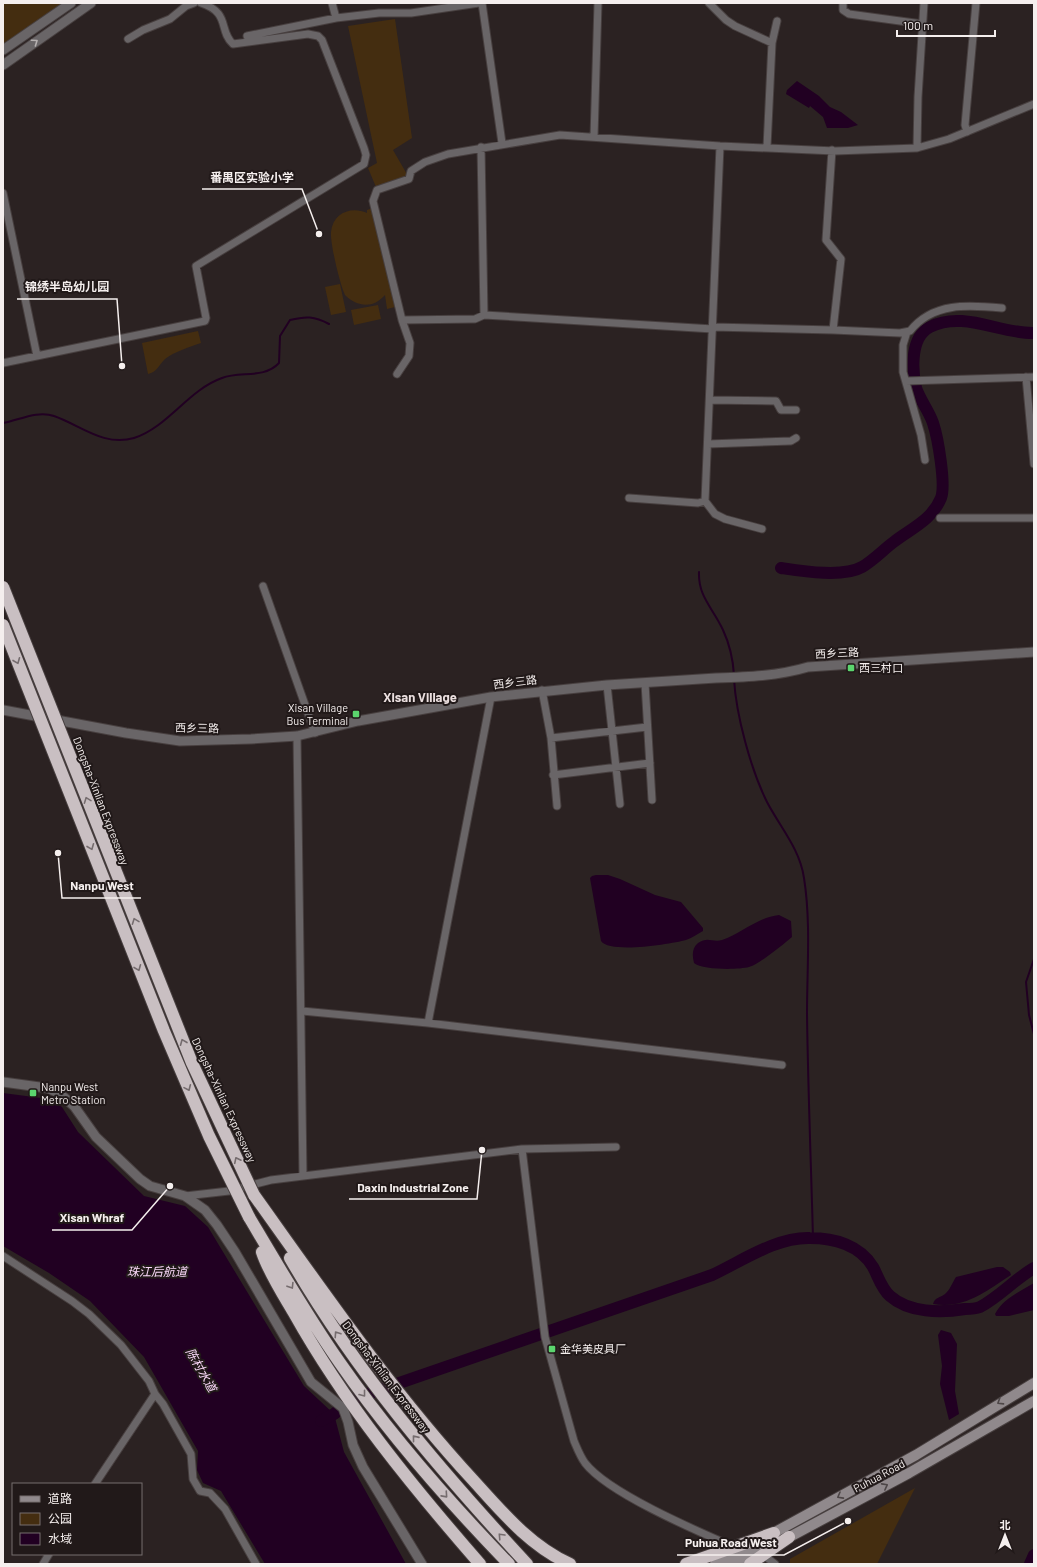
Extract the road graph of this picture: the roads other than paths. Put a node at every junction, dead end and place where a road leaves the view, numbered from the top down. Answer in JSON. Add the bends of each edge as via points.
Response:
{"nodes":[{"id":1,"x":71,"y":3,"type":"edge"},
{"id":2,"x":91,"y":3,"type":"edge"},
{"id":3,"x":194,"y":3,"type":"edge"},
{"id":4,"x":201,"y":3,"type":"edge"},
{"id":5,"x":332,"y":3,"type":"edge"},
{"id":6,"x":478,"y":3,"type":"edge"},
{"id":7,"x":482,"y":3,"type":"edge"},
{"id":8,"x":598,"y":3,"type":"edge"},
{"id":9,"x":708,"y":3,"type":"edge"},
{"id":10,"x":843,"y":3,"type":"edge"},
{"id":11,"x":924,"y":3,"type":"edge"},
{"id":12,"x":976,"y":3,"type":"edge"},
{"id":13,"x":336,"y":18,"type":"junction"},
{"id":14,"x":777,"y":21,"type":"dead end"},
{"id":15,"x":922,"y":24,"type":"junction"},
{"id":16,"x":247,"y":36,"type":"dead end"},
{"id":17,"x":128,"y":39,"type":"dead end"},
{"id":18,"x":772,"y":43,"type":"junction"},
{"id":19,"x":3,"y":50,"type":"edge"},
{"id":20,"x":3,"y":64,"type":"edge"},
{"id":21,"x":1034,"y":104,"type":"edge"},
{"id":22,"x":967,"y":132,"type":"junction"},
{"id":23,"x":594,"y":138,"type":"junction"},
{"id":24,"x":502,"y":143,"type":"junction"},
{"id":25,"x":720,"y":146,"type":"junction"},
{"id":26,"x":767,"y":147,"type":"junction"},
{"id":27,"x":481,"y":148,"type":"junction"},
{"id":28,"x":917,"y":148,"type":"junction"},
{"id":29,"x":832,"y":150,"type":"junction"},
{"id":30,"x":3,"y":193,"type":"edge"},
{"id":31,"x":6,"y":222,"type":"edge"},
{"id":32,"x":1002,"y":308,"type":"dead end"},
{"id":33,"x":484,"y":315,"type":"junction"},
{"id":34,"x":402,"y":320,"type":"junction"},
{"id":35,"x":713,"y":328,"type":"junction"},
{"id":36,"x":833,"y":330,"type":"junction"},
{"id":37,"x":907,"y":332,"type":"junction"},
{"id":38,"x":37,"y":356,"type":"junction"},
{"id":39,"x":3,"y":363,"type":"edge"},
{"id":40,"x":397,"y":374,"type":"dead end"},
{"id":41,"x":1026,"y":377,"type":"junction"},
{"id":42,"x":1034,"y":377,"type":"edge"},
{"id":43,"x":906,"y":381,"type":"junction"},
{"id":44,"x":710,"y":400,"type":"junction"},
{"id":45,"x":796,"y":410,"type":"dead end"},
{"id":46,"x":796,"y":438,"type":"dead end"},
{"id":47,"x":708,"y":444,"type":"junction"},
{"id":48,"x":925,"y":460,"type":"dead end"},
{"id":49,"x":1034,"y":464,"type":"edge"},
{"id":50,"x":629,"y":498,"type":"dead end"},
{"id":51,"x":705,"y":501,"type":"junction"},
{"id":52,"x":940,"y":518,"type":"dead end"},
{"id":53,"x":1034,"y":518,"type":"edge"},
{"id":54,"x":762,"y":529,"type":"dead end"},
{"id":55,"x":263,"y":586,"type":"dead end"},
{"id":56,"x":3,"y":587,"type":"edge"},
{"id":57,"x":3,"y":625,"type":"edge"},
{"id":58,"x":1034,"y":652,"type":"edge"},
{"id":59,"x":645,"y":683,"type":"junction"},
{"id":60,"x":607,"y":685,"type":"junction"},
{"id":61,"x":542,"y":690,"type":"junction"},
{"id":62,"x":491,"y":696,"type":"junction"},
{"id":63,"x":3,"y":710,"type":"edge"},
{"id":64,"x":647,"y":727,"type":"junction"},
{"id":65,"x":611,"y":731,"type":"junction"},
{"id":66,"x":315,"y":733,"type":"junction"},
{"id":67,"x":297,"y":736,"type":"junction"},
{"id":68,"x":551,"y":738,"type":"junction"},
{"id":69,"x":650,"y":763,"type":"junction"},
{"id":70,"x":615,"y":767,"type":"junction"},
{"id":71,"x":553,"y":775,"type":"junction"},
{"id":72,"x":652,"y":800,"type":"dead end"},
{"id":73,"x":620,"y":804,"type":"dead end"},
{"id":74,"x":556,"y":806,"type":"dead end"},
{"id":75,"x":302,"y":1011,"type":"junction"},
{"id":76,"x":428,"y":1023,"type":"junction"},
{"id":77,"x":782,"y":1065,"type":"dead end"},
{"id":78,"x":3,"y":1082,"type":"edge"},
{"id":79,"x":616,"y":1147,"type":"dead end"},
{"id":80,"x":522,"y":1150,"type":"junction"},
{"id":81,"x":303,"y":1176,"type":"junction"},
{"id":82,"x":254,"y":1195,"type":"junction"},
{"id":83,"x":185,"y":1196,"type":"junction"},
{"id":84,"x":249,"y":1217,"type":"junction"},
{"id":85,"x":3,"y":1256,"type":"edge"},
{"id":86,"x":1034,"y":1383,"type":"edge"},
{"id":87,"x":155,"y":1394,"type":"junction"},
{"id":88,"x":1034,"y":1401,"type":"edge"},
{"id":89,"x":96,"y":1483,"type":"edge"},
{"id":90,"x":774,"y":1533,"type":"joint"},
{"id":91,"x":789,"y":1537,"type":"joint"},
{"id":92,"x":737,"y":1548,"type":"junction"},
{"id":93,"x":762,"y":1553,"type":"junction"},
{"id":94,"x":48,"y":1555,"type":"edge"},
{"id":95,"x":43,"y":1564,"type":"edge"},
{"id":96,"x":256,"y":1564,"type":"edge"},
{"id":97,"x":422,"y":1564,"type":"edge"},
{"id":98,"x":480,"y":1564,"type":"edge"},
{"id":99,"x":509,"y":1564,"type":"edge"},
{"id":100,"x":527,"y":1564,"type":"edge"},
{"id":101,"x":570,"y":1564,"type":"edge"},
{"id":102,"x":686,"y":1564,"type":"edge"},
{"id":103,"x":715,"y":1564,"type":"edge"},
{"id":104,"x":731,"y":1564,"type":"edge"},
{"id":105,"x":750,"y":1564,"type":"edge"},
{"id":106,"x":775,"y":1564,"type":"edge"}],
"edges":[{"from":1,"to":19,"type":"street"},
{"from":20,"to":2,"type":"street","one_way":true},
{"from":3,"to":17,"type":"street","via":[[186,6],[170,20],[143,30]]},
{"from":4,"to":38,"type":"street","via":[[217,12],[228,39],[233,44],[308,34],[318,36],[322,40],[364,148],[364,164],[196,266],[205,321]]},
{"from":5,"to":13,"type":"street"},
{"from":6,"to":13,"type":"street","via":[[410,13],[379,12]]},
{"from":7,"to":24,"type":"street"},
{"from":8,"to":23,"type":"street"},
{"from":9,"to":18,"type":"street","via":[[735,26]]},
{"from":10,"to":15,"type":"street","via":[[843,10],[849,14]]},
{"from":11,"to":15,"type":"street"},
{"from":12,"to":22,"type":"street"},
{"from":13,"to":16,"type":"street"},
{"from":14,"to":18,"type":"street"},
{"from":15,"to":28,"type":"street"},
{"from":18,"to":26,"type":"street"},
{"from":21,"to":22,"type":"street"},
{"from":22,"to":28,"type":"street"},
{"from":23,"to":24,"type":"street","via":[[560,135]]},
{"from":23,"to":25,"type":"street"},
{"from":24,"to":27,"type":"street"},
{"from":25,"to":26,"type":"street"},
{"from":25,"to":35,"type":"street"},
{"from":26,"to":29,"type":"street"},
{"from":27,"to":33,"type":"street"},
{"from":27,"to":34,"type":"street","via":[[448,154],[425,162],[411,172],[408,179],[377,190],[373,201]]},
{"from":28,"to":29,"type":"street"},
{"from":29,"to":36,"type":"street","via":[[826,240],[841,259]]},
{"from":30,"to":31,"type":"street"},
{"from":31,"to":38,"type":"street"},
{"from":32,"to":37,"type":"street","via":[[956,306],[931,313]]},
{"from":33,"to":34,"type":"street","via":[[475,319]]},
{"from":33,"to":35,"type":"street"},
{"from":34,"to":40,"type":"street","via":[[410,343],[409,356]]},
{"from":35,"to":36,"type":"street"},
{"from":35,"to":44,"type":"street"},
{"from":36,"to":37,"type":"street"},
{"from":37,"to":43,"type":"street","via":[[903,345],[903,372]]},
{"from":38,"to":39,"type":"street"},
{"from":41,"to":42,"type":"street"},
{"from":41,"to":43,"type":"street"},
{"from":41,"to":49,"type":"street"},
{"from":43,"to":48,"type":"street"},
{"from":44,"to":45,"type":"street","via":[[776,401],[781,410]]},
{"from":44,"to":47,"type":"street"},
{"from":46,"to":47,"type":"street","via":[[791,441]]},
{"from":47,"to":51,"type":"street"},
{"from":50,"to":51,"type":"street","via":[[698,503]]},
{"from":51,"to":54,"type":"street","via":[[715,514],[725,519]]},
{"from":52,"to":53,"type":"street"},
{"from":55,"to":66,"type":"street"},
{"from":82,"to":56,"type":"highway","name":"Dongsha-Xinlian Expressway","one_way":true,"bridge":true,"via":[[189,1056]]},
{"from":57,"to":84,"type":"highway","one_way":true,"bridge":true,"via":[[164,1031],[209,1136]]},
{"from":58,"to":59,"type":"street","name":"西乡三路","via":[[808,667],[786,673],[743,678]]},
{"from":59,"to":60,"type":"street","name":"西乡三路"},
{"from":59,"to":64,"type":"street"},
{"from":60,"to":61,"type":"street","name":"西乡三路"},
{"from":60,"to":65,"type":"street"},
{"from":61,"to":62,"type":"street","name":"西乡三路"},
{"from":61,"to":68,"type":"street"},
{"from":62,"to":66,"type":"street","name":"西乡三路","via":[[358,721]]},
{"from":62,"to":76,"type":"street"},
{"from":63,"to":67,"type":"street","name":"西乡三路","via":[[180,741]]},
{"from":64,"to":65,"type":"street"},
{"from":64,"to":69,"type":"street"},
{"from":65,"to":68,"type":"street"},
{"from":65,"to":70,"type":"street"},
{"from":66,"to":67,"type":"street","name":"西乡三路"},
{"from":67,"to":75,"type":"street"},
{"from":68,"to":71,"type":"street"},
{"from":69,"to":70,"type":"street"},
{"from":69,"to":72,"type":"street"},
{"from":70,"to":71,"type":"street"},
{"from":70,"to":73,"type":"street"},
{"from":71,"to":74,"type":"street"},
{"from":75,"to":76,"type":"street"},
{"from":75,"to":81,"type":"street"},
{"from":76,"to":77,"type":"street"},
{"from":78,"to":83,"type":"street","via":[[59,1092],[74,1106],[96,1137],[140,1179],[150,1186]]},
{"from":79,"to":80,"type":"street"},
{"from":80,"to":81,"type":"street"},
{"from":80,"to":92,"type":"street","via":[[545,1338],[574,1441],[585,1464],[607,1482],[644,1504]]},
{"from":81,"to":83,"type":"street","via":[[261,1182],[229,1191]]},
{"from":100,"to":82,"type":"highway","name":"Dongsha-Xinlian Expressway","one_way":true,"via":[[439,1466],[374,1386],[314,1298]]},
{"from":82,"to":101,"type":"highway","via":[[343,1321],[434,1436],[525,1535],[548,1553]]},
{"from":83,"to":97,"type":"street","via":[[205,1210],[217,1225],[311,1382],[343,1408],[353,1445],[363,1467]]},
{"from":84,"to":98,"type":"highway","via":[[264,1256],[300,1324],[356,1410],[398,1466]]},
{"from":84,"to":99,"type":"highway","one_way":true,"via":[[317,1328],[358,1387],[429,1478]]},
{"from":85,"to":87,"type":"street","via":[[88,1314],[121,1345],[149,1380]]},
{"from":86,"to":90,"type":"main road","name":"Puhua Road","one_way":true,"via":[[916,1455]]},
{"from":87,"to":89,"type":"street"},
{"from":87,"to":96,"type":"street","via":[[191,1454],[194,1479],[200,1491],[210,1493],[225,1509]]},
{"from":91,"to":88,"type":"main road","name":"Puhua Road","one_way":true,"via":[[915,1470]]},
{"from":90,"to":92,"type":"highway"},
{"from":91,"to":93,"type":"highway"},
{"from":92,"to":102,"type":"highway"},
{"from":92,"to":103,"type":"main road"},
{"from":93,"to":104,"type":"main road"},
{"from":93,"to":105,"type":"highway"},
{"from":93,"to":106,"type":"street"},
{"from":94,"to":95,"type":"street"}]}
